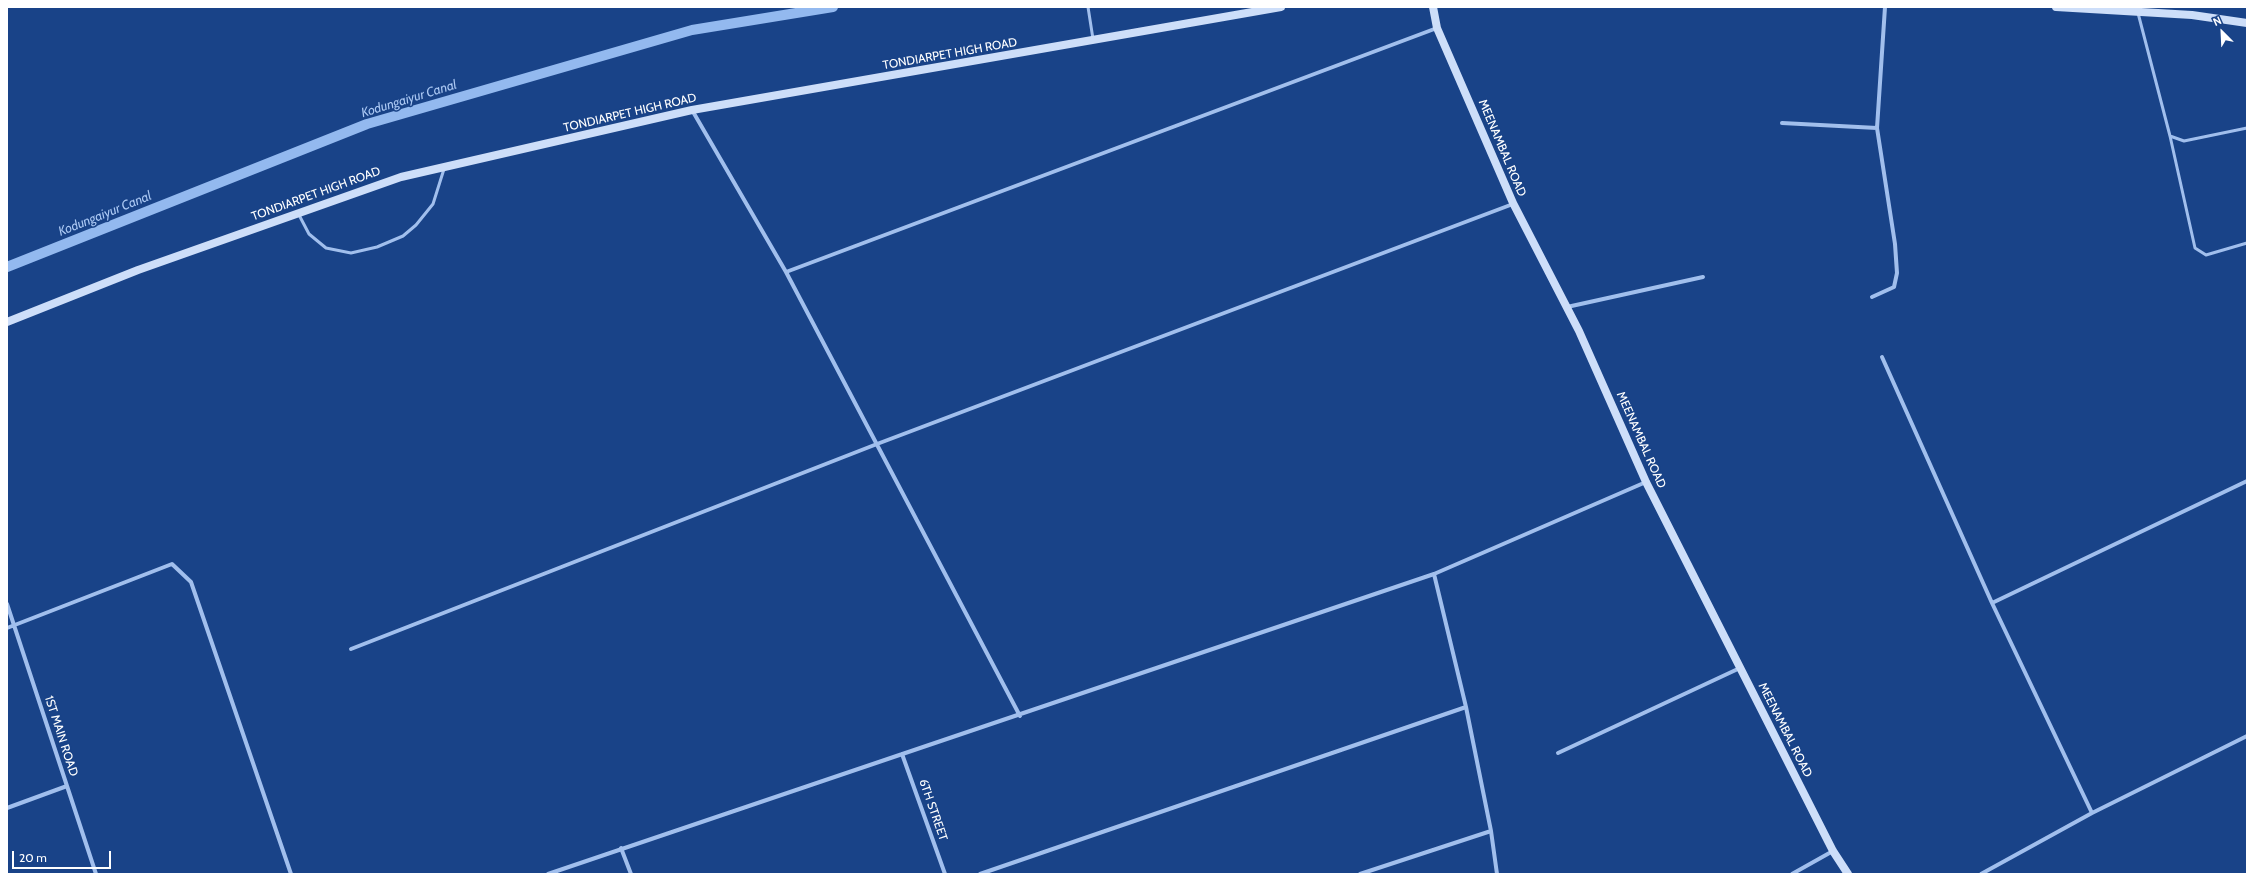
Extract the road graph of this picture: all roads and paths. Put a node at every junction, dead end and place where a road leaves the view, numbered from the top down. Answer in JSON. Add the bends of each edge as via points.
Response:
{"nodes":[{"id":1,"x":1088,"y":7,"type":"edge"},
{"id":2,"x":1281,"y":7,"type":"edge"},
{"id":3,"x":1433,"y":7,"type":"edge"},
{"id":4,"x":1885,"y":7,"type":"edge"},
{"id":5,"x":2056,"y":7,"type":"edge"},
{"id":6,"x":2138,"y":12,"type":"junction"},
{"id":7,"x":2247,"y":23,"type":"edge"},
{"id":8,"x":1438,"y":28,"type":"junction"},
{"id":9,"x":1093,"y":41,"type":"junction"},
{"id":10,"x":692,"y":110,"type":"junction"},
{"id":11,"x":1782,"y":123,"type":"dead end"},
{"id":12,"x":1877,"y":128,"type":"junction"},
{"id":13,"x":2247,"y":128,"type":"edge"},
{"id":14,"x":2170,"y":136,"type":"junction"},
{"id":15,"x":445,"y":167,"type":"junction"},
{"id":16,"x":1513,"y":203,"type":"junction"},
{"id":17,"x":298,"y":213,"type":"junction"},
{"id":18,"x":2247,"y":243,"type":"edge"},
{"id":19,"x":786,"y":272,"type":"junction"},
{"id":20,"x":1703,"y":277,"type":"dead end"},
{"id":21,"x":1872,"y":296,"type":"dead end"},
{"id":22,"x":1567,"y":307,"type":"junction"},
{"id":23,"x":7,"y":322,"type":"edge"},
{"id":24,"x":1882,"y":357,"type":"dead end"},
{"id":25,"x":877,"y":444,"type":"junction"},
{"id":26,"x":2247,"y":481,"type":"edge"},
{"id":27,"x":1646,"y":482,"type":"junction"},
{"id":28,"x":1434,"y":574,"type":"junction"},
{"id":29,"x":1992,"y":603,"type":"junction"},
{"id":30,"x":7,"y":604,"type":"edge"},
{"id":31,"x":14,"y":625,"type":"junction"},
{"id":32,"x":7,"y":628,"type":"edge"},
{"id":33,"x":351,"y":649,"type":"dead end"},
{"id":34,"x":1740,"y":668,"type":"junction"},
{"id":35,"x":1466,"y":707,"type":"junction"},
{"id":36,"x":1020,"y":716,"type":"junction"},
{"id":37,"x":2247,"y":736,"type":"edge"},
{"id":38,"x":1558,"y":753,"type":"dead end"},
{"id":39,"x":902,"y":754,"type":"junction"},
{"id":40,"x":67,"y":786,"type":"junction"},
{"id":41,"x":7,"y":808,"type":"edge"},
{"id":42,"x":2092,"y":813,"type":"junction"},
{"id":43,"x":1491,"y":831,"type":"junction"},
{"id":44,"x":621,"y":848,"type":"junction"},
{"id":45,"x":1833,"y":851,"type":"junction"},
{"id":46,"x":96,"y":874,"type":"edge"},
{"id":47,"x":291,"y":874,"type":"edge"},
{"id":48,"x":548,"y":874,"type":"edge"},
{"id":49,"x":631,"y":874,"type":"edge"},
{"id":50,"x":945,"y":874,"type":"edge"},
{"id":51,"x":980,"y":874,"type":"edge"},
{"id":52,"x":1360,"y":874,"type":"edge"},
{"id":53,"x":1497,"y":874,"type":"edge"},
{"id":54,"x":1792,"y":874,"type":"edge"},
{"id":55,"x":1848,"y":874,"type":"edge"},
{"id":56,"x":1981,"y":874,"type":"edge"}],
"edges":[{"from":1,"to":9,"type":"lane"},
{"from":2,"to":9,"type":"main road","name":"TONDIARPET HIGH ROAD"},
{"from":3,"to":8,"type":"main road","name":"MEENAMBAL ROAD"},
{"from":4,"to":12,"type":"street"},
{"from":5,"to":6,"type":"main road"},
{"from":6,"to":7,"type":"main road","via":[[2192,15]]},
{"from":6,"to":14,"type":"lane"},
{"from":8,"to":16,"type":"main road","name":"MEENAMBAL ROAD"},
{"from":8,"to":19,"type":"street"},
{"from":9,"to":10,"type":"main road","name":"TONDIARPET HIGH ROAD"},
{"from":10,"to":15,"type":"main road","name":"TONDIARPET HIGH ROAD"},
{"from":10,"to":19,"type":"street"},
{"from":11,"to":12,"type":"street"},
{"from":12,"to":21,"type":"street","via":[[1897,273],[1894,287]]},
{"from":13,"to":14,"type":"lane","via":[[2184,141]]},
{"from":14,"to":18,"type":"lane","via":[[2195,248],[2206,255]]},
{"from":15,"to":17,"type":"main road","name":"TONDIARPET HIGH ROAD","via":[[400,177]]},
{"from":15,"to":17,"type":"lane","via":[[432,204],[416,225],[403,236],[377,247],[351,253],[326,248],[309,234]]},
{"from":16,"to":22,"type":"main road","name":"MEENAMBAL ROAD"},
{"from":16,"to":25,"type":"street"},
{"from":17,"to":23,"type":"main road","name":"TONDIARPET HIGH ROAD","via":[[138,270]]},
{"from":19,"to":25,"type":"street"},
{"from":20,"to":22,"type":"street"},
{"from":22,"to":27,"type":"main road","name":"MEENAMBAL ROAD"},
{"from":24,"to":29,"type":"street"},
{"from":25,"to":33,"type":"street"},
{"from":25,"to":36,"type":"street"},
{"from":26,"to":29,"type":"street"},
{"from":27,"to":28,"type":"street"},
{"from":27,"to":34,"type":"main road","name":"MEENAMBAL ROAD"},
{"from":28,"to":35,"type":"street"},
{"from":28,"to":36,"type":"street"},
{"from":29,"to":42,"type":"street"},
{"from":30,"to":31,"type":"street","name":"1ST MAIN ROAD"},
{"from":31,"to":32,"type":"street"},
{"from":31,"to":40,"type":"street","name":"1ST MAIN ROAD"},
{"from":31,"to":47,"type":"street","via":[[172,564],[191,582]]},
{"from":34,"to":38,"type":"street"},
{"from":34,"to":45,"type":"main road","name":"MEENAMBAL ROAD"},
{"from":35,"to":43,"type":"street"},
{"from":35,"to":51,"type":"street"},
{"from":36,"to":39,"type":"street"},
{"from":37,"to":42,"type":"street"},
{"from":39,"to":44,"type":"street"},
{"from":39,"to":50,"type":"street","name":"6TH STREET"},
{"from":40,"to":41,"type":"street"},
{"from":40,"to":46,"type":"street","name":"1ST MAIN ROAD"},
{"from":42,"to":56,"type":"street"},
{"from":43,"to":52,"type":"street"},
{"from":43,"to":53,"type":"street"},
{"from":44,"to":48,"type":"street"},
{"from":44,"to":49,"type":"street"},
{"from":45,"to":54,"type":"street"},
{"from":45,"to":55,"type":"main road","name":"MEENAMBAL ROAD"}]}
